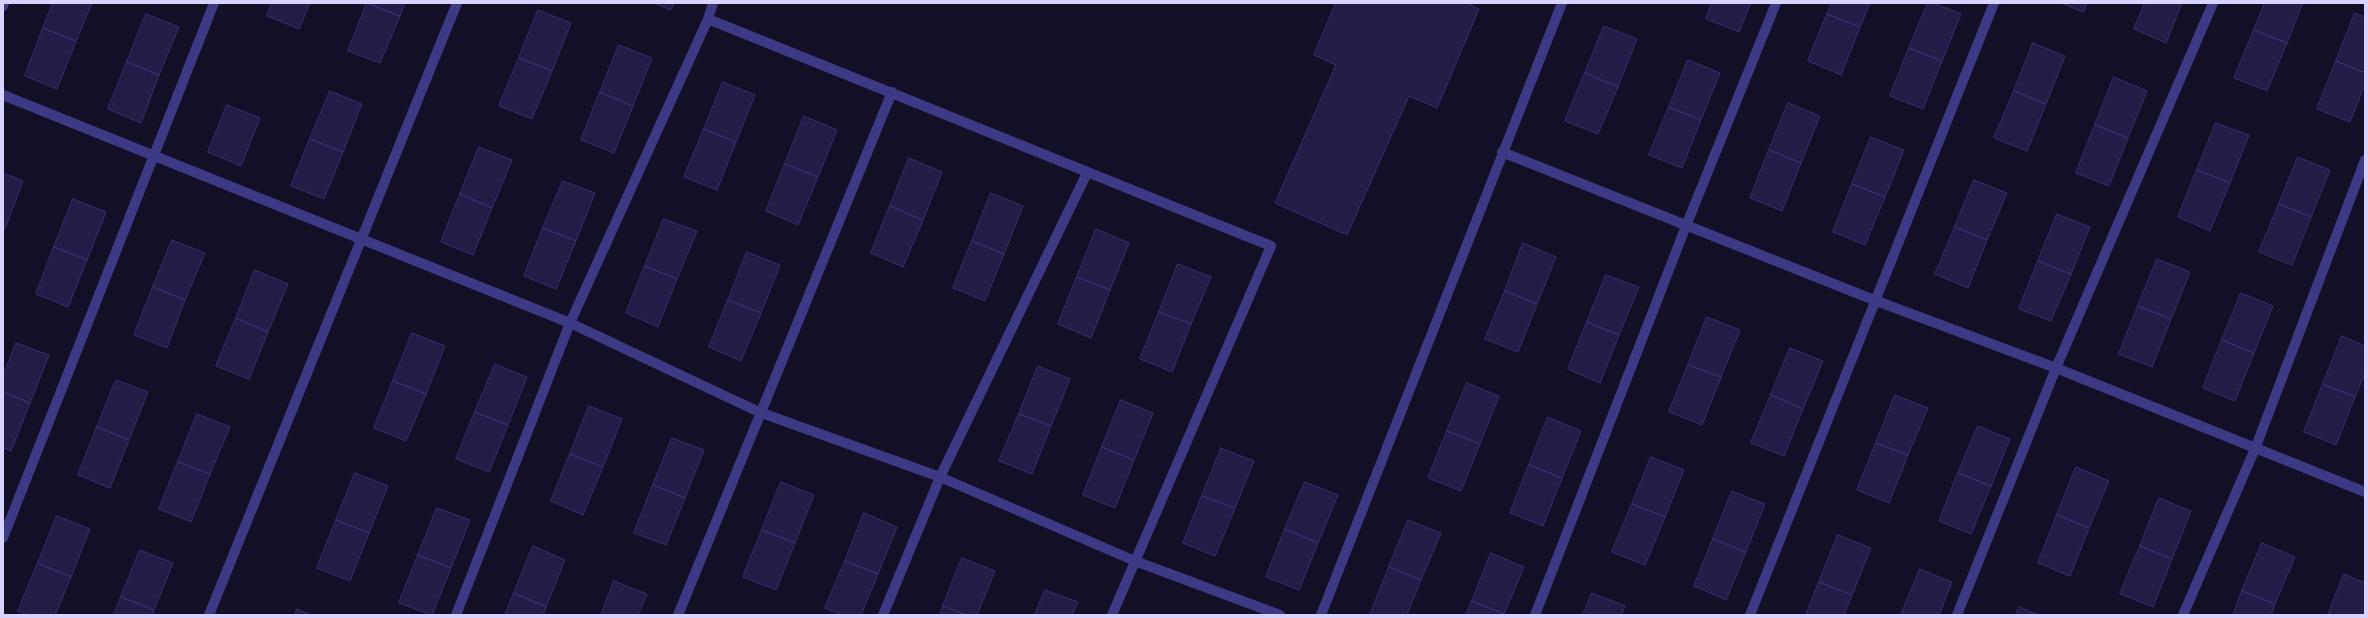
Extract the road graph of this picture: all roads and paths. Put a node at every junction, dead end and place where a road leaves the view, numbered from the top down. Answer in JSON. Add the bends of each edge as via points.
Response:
{"nodes":[{"id":1,"x":4,"y":3,"type":"edge"},
{"id":2,"x":214,"y":3,"type":"edge"},
{"id":3,"x":457,"y":3,"type":"edge"},
{"id":4,"x":713,"y":3,"type":"edge"},
{"id":5,"x":1562,"y":3,"type":"edge"},
{"id":6,"x":1776,"y":3,"type":"edge"},
{"id":7,"x":1994,"y":3,"type":"edge"},
{"id":8,"x":2213,"y":3,"type":"edge"},
{"id":9,"x":3,"y":6,"type":"edge"},
{"id":10,"x":708,"y":20,"type":"junction"},
{"id":11,"x":892,"y":92,"type":"junction"},
{"id":12,"x":3,"y":95,"type":"edge"},
{"id":13,"x":1502,"y":152,"type":"junction"},
{"id":14,"x":154,"y":155,"type":"junction"},
{"id":15,"x":2365,"y":160,"type":"edge"},
{"id":16,"x":1087,"y":173,"type":"junction"},
{"id":17,"x":1686,"y":226,"type":"junction"},
{"id":18,"x":362,"y":238,"type":"junction"},
{"id":19,"x":1874,"y":300,"type":"junction"},
{"id":20,"x":570,"y":323,"type":"junction"},
{"id":21,"x":2056,"y":368,"type":"junction"},
{"id":22,"x":760,"y":412,"type":"junction"},
{"id":23,"x":2255,"y":449,"type":"junction"},
{"id":24,"x":940,"y":477,"type":"junction"},
{"id":25,"x":2365,"y":492,"type":"edge"},
{"id":26,"x":3,"y":538,"type":"edge"},
{"id":27,"x":1135,"y":561,"type":"junction"},
{"id":28,"x":209,"y":615,"type":"edge"},
{"id":29,"x":456,"y":615,"type":"edge"},
{"id":30,"x":678,"y":615,"type":"edge"},
{"id":31,"x":883,"y":615,"type":"edge"},
{"id":32,"x":1112,"y":615,"type":"edge"},
{"id":33,"x":1280,"y":615,"type":"edge"},
{"id":34,"x":1320,"y":615,"type":"edge"},
{"id":35,"x":1535,"y":615,"type":"edge"},
{"id":36,"x":1750,"y":615,"type":"edge"},
{"id":37,"x":1957,"y":615,"type":"edge"},
{"id":38,"x":2183,"y":615,"type":"edge"}],
"edges":[{"from":1,"to":9,"type":"street"},
{"from":2,"to":14,"type":"street"},
{"from":3,"to":18,"type":"street"},
{"from":4,"to":10,"type":"street"},
{"from":5,"to":13,"type":"street"},
{"from":6,"to":17,"type":"street"},
{"from":7,"to":19,"type":"street"},
{"from":8,"to":21,"type":"street"},
{"from":10,"to":11,"type":"street"},
{"from":10,"to":20,"type":"street"},
{"from":11,"to":16,"type":"street"},
{"from":11,"to":22,"type":"street"},
{"from":12,"to":14,"type":"street"},
{"from":13,"to":17,"type":"street"},
{"from":13,"to":34,"type":"street"},
{"from":14,"to":18,"type":"street"},
{"from":14,"to":26,"type":"street"},
{"from":15,"to":23,"type":"street"},
{"from":16,"to":24,"type":"street"},
{"from":16,"to":27,"type":"street","via":[[1271,246]]},
{"from":17,"to":19,"type":"street"},
{"from":17,"to":35,"type":"street"},
{"from":18,"to":20,"type":"street"},
{"from":18,"to":28,"type":"street"},
{"from":19,"to":21,"type":"street"},
{"from":19,"to":36,"type":"street"},
{"from":20,"to":22,"type":"street"},
{"from":20,"to":29,"type":"street"},
{"from":21,"to":23,"type":"street"},
{"from":21,"to":37,"type":"street"},
{"from":22,"to":24,"type":"street"},
{"from":22,"to":30,"type":"street"},
{"from":23,"to":25,"type":"street"},
{"from":23,"to":38,"type":"street"},
{"from":24,"to":27,"type":"street"},
{"from":24,"to":31,"type":"street"},
{"from":27,"to":32,"type":"street"},
{"from":27,"to":33,"type":"street"}]}
